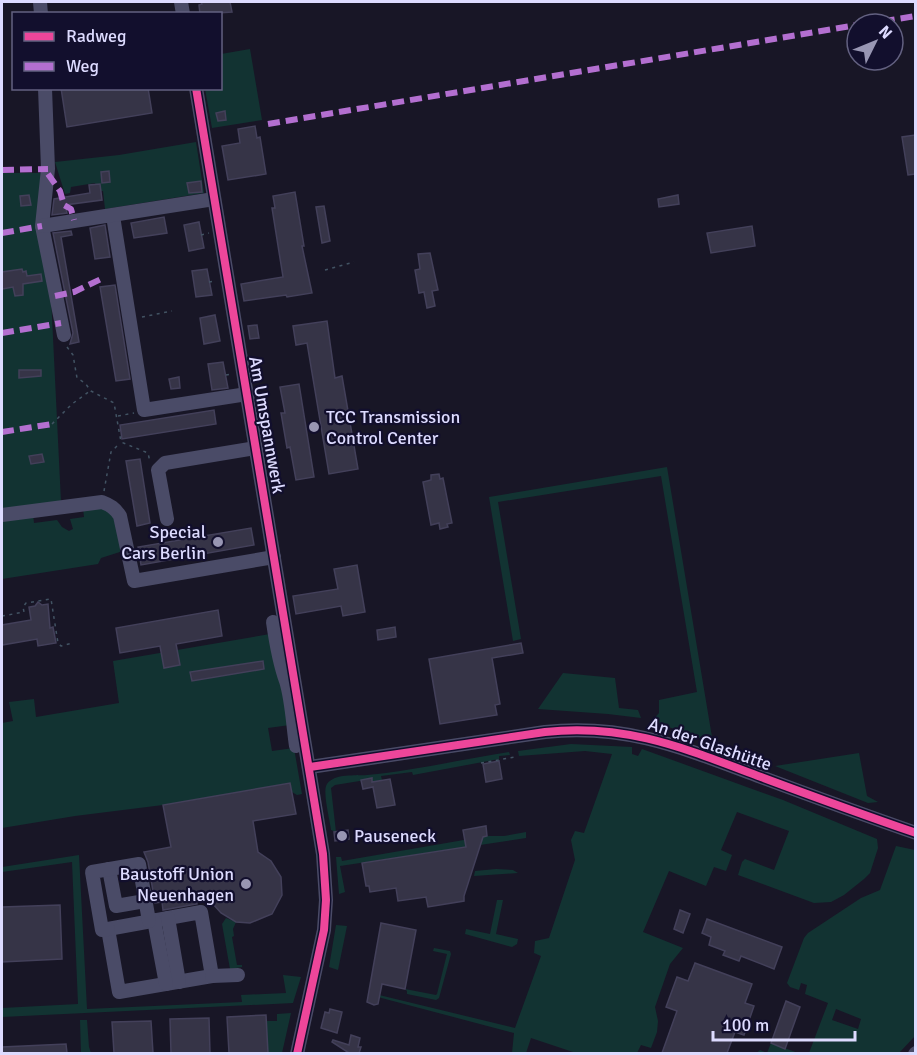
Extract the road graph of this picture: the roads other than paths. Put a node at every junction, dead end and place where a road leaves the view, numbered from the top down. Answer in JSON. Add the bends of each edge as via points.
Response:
{"nodes":[{"id":1,"x":45,"y":90,"type":"edge"},
{"id":2,"x":196,"y":90,"type":"edge"},
{"id":3,"x":214,"y":199,"type":"junction"},
{"id":4,"x":112,"y":216,"type":"junction"},
{"id":5,"x":42,"y":226,"type":"junction"},
{"id":6,"x":64,"y":335,"type":"road end"},
{"id":7,"x":247,"y":394,"type":"junction"},
{"id":8,"x":256,"y":448,"type":"junction"},
{"id":9,"x":2,"y":515,"type":"edge"},
{"id":10,"x":167,"y":519,"type":"dead end"},
{"id":11,"x":274,"y":557,"type":"junction"},
{"id":12,"x":273,"y":622,"type":"dead end"},
{"id":13,"x":296,"y":746,"type":"dead end"},
{"id":14,"x":310,"y":767,"type":"junction"},
{"id":15,"x":915,"y":833,"type":"edge"},
{"id":16,"x":109,"y":870,"type":"junction"},
{"id":17,"x":145,"y":901,"type":"junction"},
{"id":18,"x":157,"y":920,"type":"junction"},
{"id":19,"x":108,"y":928,"type":"junction"},
{"id":20,"x":238,"y":975,"type":"dead end"},
{"id":21,"x":212,"y":976,"type":"junction"},
{"id":22,"x":172,"y":983,"type":"junction"},
{"id":23,"x":297,"y":1053,"type":"edge"}],
"edges":[{"from":1,"to":5,"type":"street","via":[[48,169]]},
{"from":2,"to":3,"type":"street","name":"Am Umspannwerk"},
{"from":3,"to":4,"type":"street"},
{"from":3,"to":7,"type":"street","name":"Am Umspannwerk"},
{"from":4,"to":5,"type":"street"},
{"from":4,"to":7,"type":"street","via":[[144,410]]},
{"from":5,"to":6,"type":"street"},
{"from":7,"to":8,"type":"street","name":"Am Umspannwerk"},
{"from":8,"to":10,"type":"street","via":[[162,464],[158,470]]},
{"from":8,"to":11,"type":"street","name":"Am Umspannwerk"},
{"from":9,"to":11,"type":"street","via":[[102,502],[120,516],[134,581]]},
{"from":11,"to":14,"type":"street","name":"Am Umspannwerk"},
{"from":12,"to":13,"type":"street"},
{"from":14,"to":15,"type":"street","name":"An der Glashütte","via":[[545,732],[613,731],[671,744]]},
{"from":14,"to":23,"type":"street","name":"Am Umspannwerk","via":[[326,900],[321,949]]},
{"from":16,"to":17,"type":"street","via":[[116,906]]},
{"from":16,"to":17,"type":"street","via":[[139,864]]},
{"from":16,"to":19,"type":"street","via":[[92,873],[102,930]]},
{"from":17,"to":18,"type":"street"},
{"from":18,"to":19,"type":"street"},
{"from":18,"to":21,"type":"street","via":[[201,912]]},
{"from":18,"to":22,"type":"street"},
{"from":19,"to":22,"type":"street","via":[[120,992]]},
{"from":20,"to":21,"type":"street"},
{"from":21,"to":22,"type":"street"}]}
